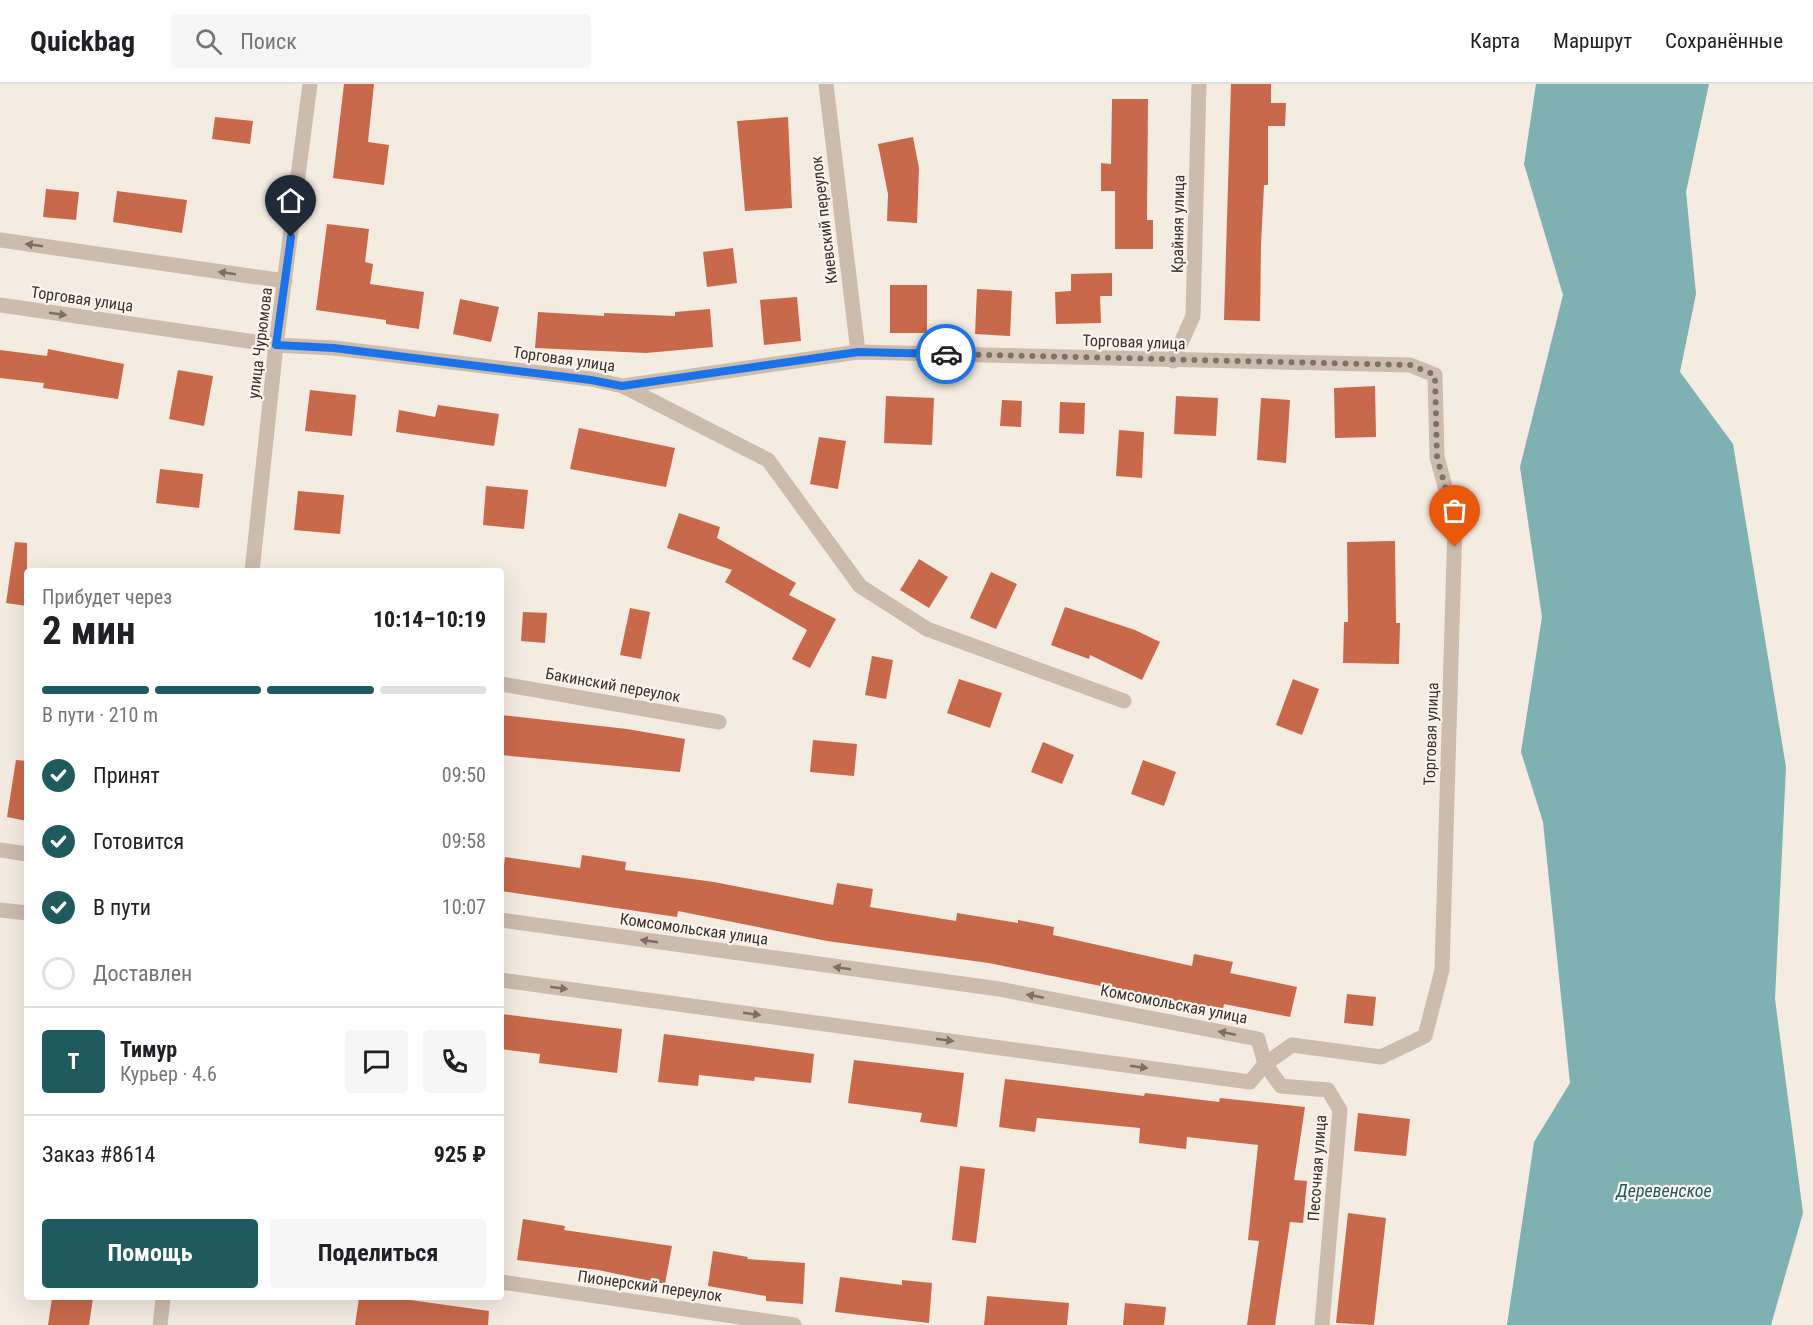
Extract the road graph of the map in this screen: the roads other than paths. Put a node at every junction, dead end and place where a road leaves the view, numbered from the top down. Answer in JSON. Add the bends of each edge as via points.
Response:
{"nodes":[{"id":1,"x":310,"y":84,"type":"edge"},
{"id":2,"x":826,"y":84,"type":"edge"},
{"id":3,"x":1199,"y":84,"type":"edge"},
{"id":4,"x":0,"y":240,"type":"edge"},
{"id":5,"x":285,"y":281,"type":"junction"},
{"id":6,"x":0,"y":305,"type":"edge"},
{"id":7,"x":276,"y":345,"type":"junction"},
{"id":8,"x":858,"y":352,"type":"junction"},
{"id":9,"x":1173,"y":361,"type":"junction"},
{"id":10,"x":622,"y":386,"type":"junction"},
{"id":11,"x":252,"y":568,"type":"edge"},
{"id":12,"x":504,"y":685,"type":"edge"},
{"id":13,"x":1124,"y":701,"type":"dead end"},
{"id":14,"x":719,"y":722,"type":"dead end"},
{"id":15,"x":0,"y":850,"type":"edge"},
{"id":16,"x":24,"y":854,"type":"edge"},
{"id":17,"x":0,"y":910,"type":"edge"},
{"id":18,"x":24,"y":913,"type":"edge"},
{"id":19,"x":504,"y":920,"type":"edge"},
{"id":20,"x":504,"y":980,"type":"edge"},
{"id":21,"x":1264,"y":1064,"type":"junction"},
{"id":22,"x":504,"y":1282,"type":"edge"},
{"id":23,"x":164,"y":1300,"type":"edge"},
{"id":24,"x":160,"y":1325,"type":"edge"},
{"id":25,"x":794,"y":1325,"type":"edge"},
{"id":26,"x":1322,"y":1325,"type":"edge"}],
"edges":[{"from":1,"to":5,"type":"street","name":"улица Чурюмова"},
{"from":2,"to":8,"type":"street","name":"Киевский переулок"},
{"from":3,"to":9,"type":"street","name":"Крайняя улица","via":[[1193,316]]},
{"from":5,"to":4,"type":"street","one_way":true},
{"from":5,"to":7,"type":"street","name":"улица Чурюмова"},
{"from":6,"to":7,"type":"street","name":"Торговая улица","one_way":true},
{"from":7,"to":10,"type":"street","name":"Торговая улица","via":[[334,348]]},
{"from":7,"to":11,"type":"street","name":"улица Чурюмова"},
{"from":8,"to":9,"type":"street","name":"Торговая улица"},
{"from":8,"to":10,"type":"street","name":"Торговая улица"},
{"from":9,"to":21,"type":"street","name":"Торговая улица","via":[[1410,365],[1435,375],[1437,457],[1455,523],[1442,970],[1425,1036],[1381,1057],[1292,1045]]},
{"from":10,"to":13,"type":"street","via":[[768,460],[860,586],[927,629]]},
{"from":12,"to":14,"type":"street","name":"Бакинский переулок"},
{"from":15,"to":16,"type":"street"},
{"from":17,"to":18,"type":"street"},
{"from":21,"to":19,"type":"street","name":"Комсомольская улица","one_way":true,"via":[[1258,1039],[999,989]]},
{"from":20,"to":21,"type":"street","one_way":true,"via":[[1250,1082]]},
{"from":21,"to":26,"type":"street","name":"Песочная улица","via":[[1281,1086],[1329,1090],[1340,1110]]},
{"from":22,"to":25,"type":"street","name":"Пионерский переулок"},
{"from":23,"to":24,"type":"street"}]}
